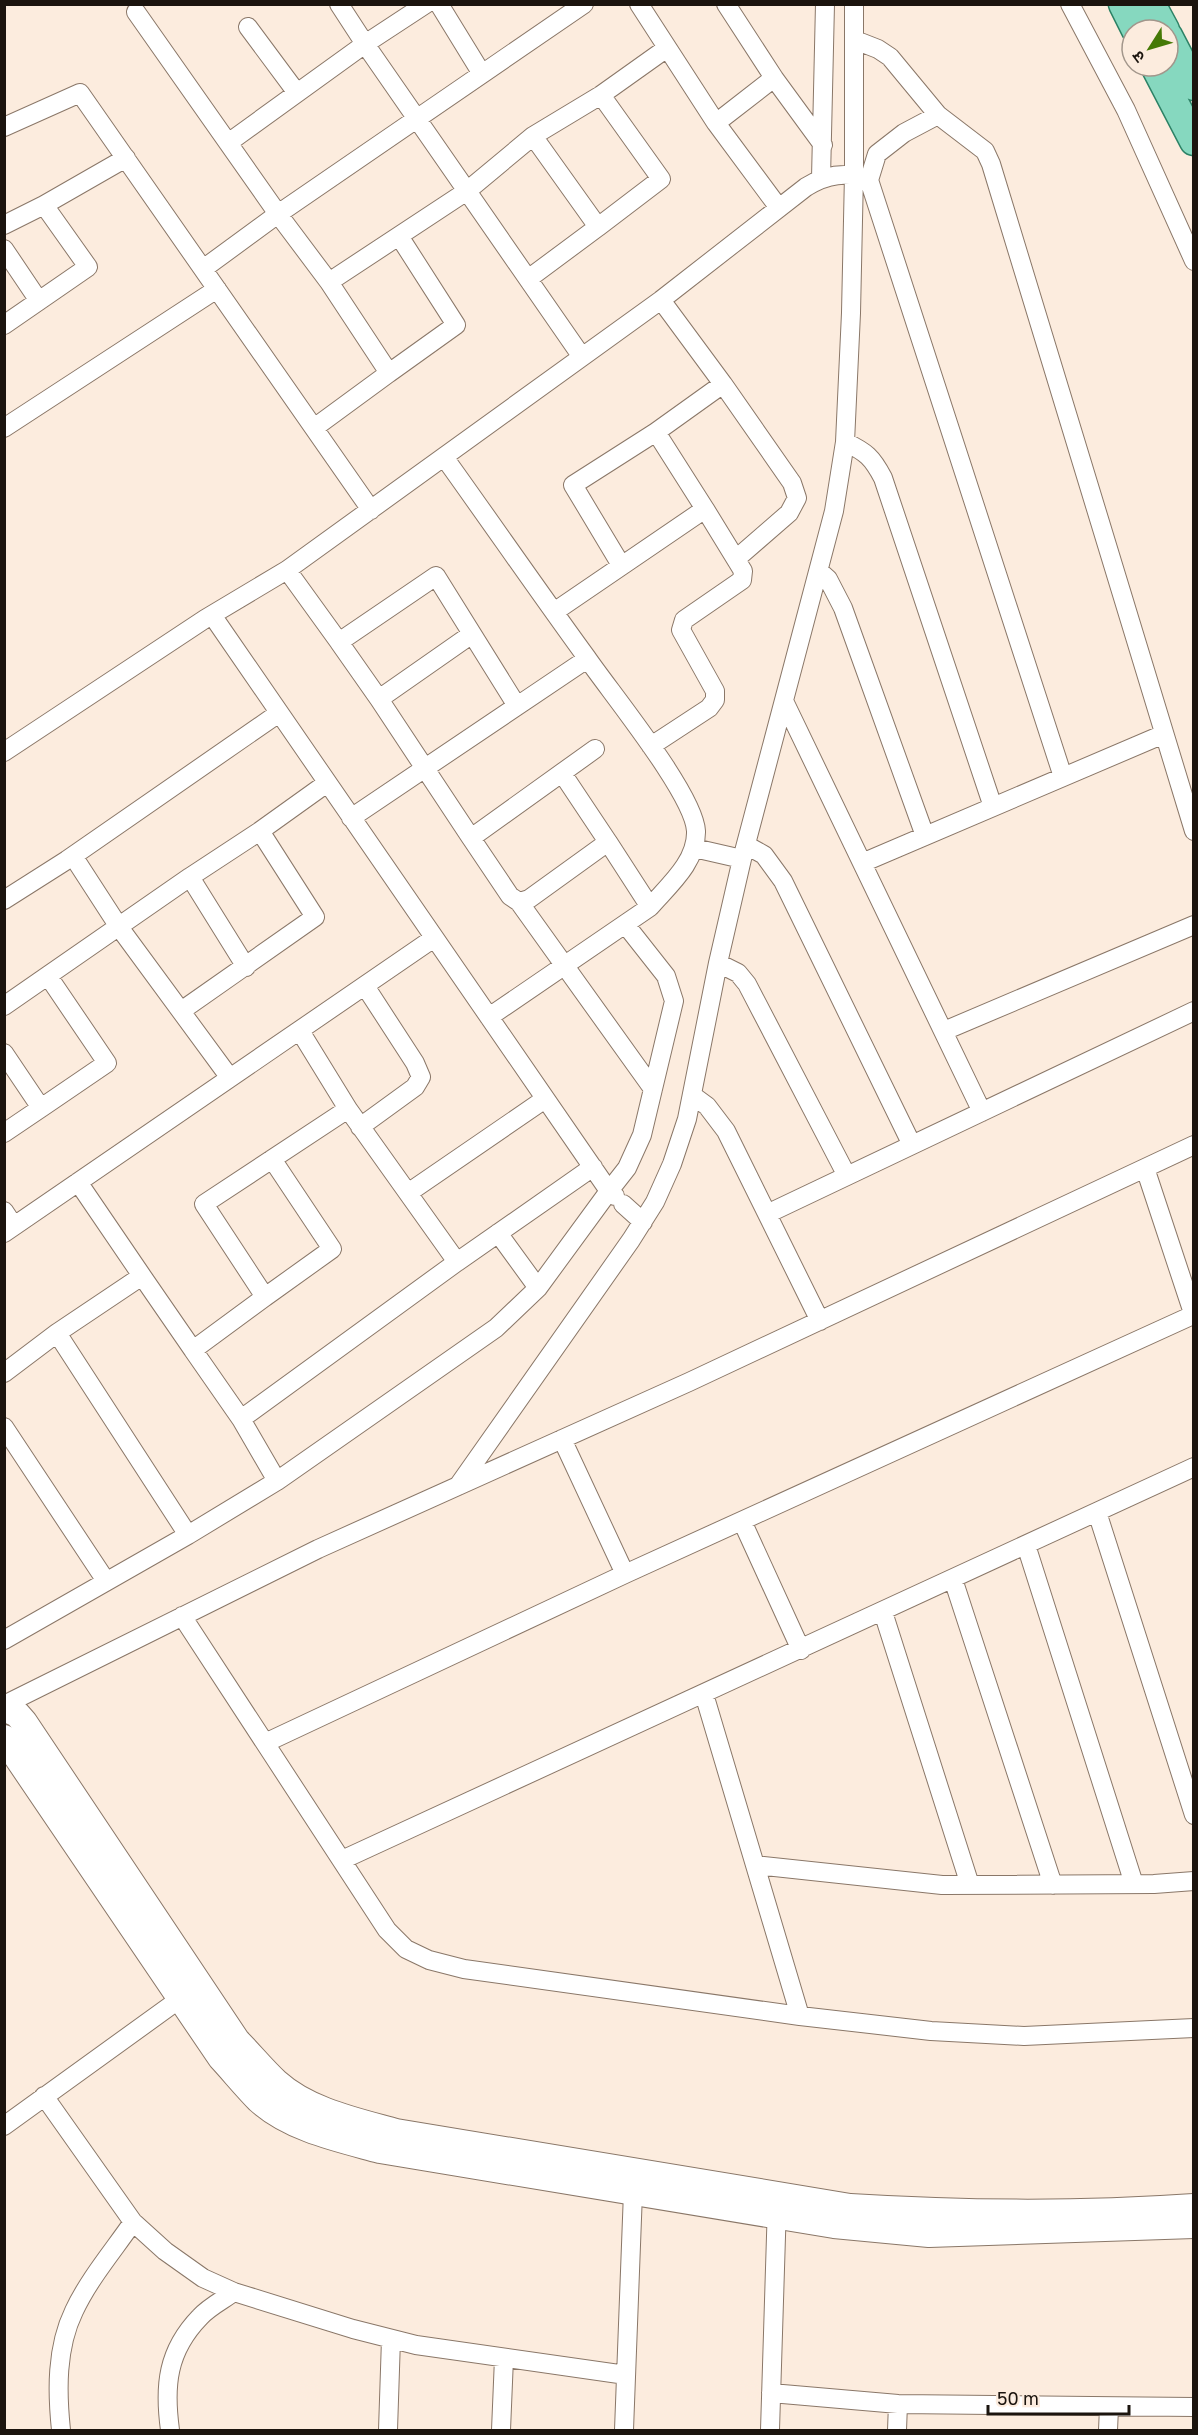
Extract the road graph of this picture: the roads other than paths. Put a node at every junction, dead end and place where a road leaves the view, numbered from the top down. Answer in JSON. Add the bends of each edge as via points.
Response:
{"nodes":[{"id":1,"x":339,"y":4,"type":"edge"},
{"id":2,"x":426,"y":4,"type":"edge"},
{"id":3,"x":439,"y":4,"type":"edge"},
{"id":4,"x":584,"y":4,"type":"edge"},
{"id":5,"x":639,"y":4,"type":"edge"},
{"id":6,"x":726,"y":4,"type":"edge"},
{"id":7,"x":825,"y":4,"type":"edge"},
{"id":8,"x":854,"y":4,"type":"edge"},
{"id":9,"x":1070,"y":4,"type":"edge"},
{"id":10,"x":1123,"y":4,"type":"edge"},
{"id":11,"x":1151,"y":4,"type":"edge"},
{"id":12,"x":136,"y":12,"type":"dead end"},
{"id":13,"x":1130,"y":18,"type":"edge"},
{"id":14,"x":1159,"y":18,"type":"edge"},
{"id":15,"x":248,"y":27,"type":"dead end"},
{"id":16,"x":855,"y":40,"type":"junction"},
{"id":17,"x":365,"y":44,"type":"junction"},
{"id":18,"x":668,"y":48,"type":"junction"},
{"id":19,"x":1180,"y":59,"type":"edge"},
{"id":20,"x":482,"y":74,"type":"junction"},
{"id":21,"x":774,"y":78,"type":"junction"},
{"id":22,"x":1161,"y":78,"type":"edge"},
{"id":23,"x":1194,"y":86,"type":"edge"},
{"id":24,"x":297,"y":93,"type":"junction"},
{"id":25,"x":601,"y":95,"type":"junction"},
{"id":26,"x":938,"y":115,"type":"junction"},
{"id":27,"x":418,"y":118,"type":"junction"},
{"id":28,"x":716,"y":123,"type":"junction"},
{"id":29,"x":4,"y":128,"type":"edge"},
{"id":30,"x":534,"y":136,"type":"junction"},
{"id":31,"x":1194,"y":141,"type":"edge"},
{"id":32,"x":228,"y":143,"type":"junction"},
{"id":33,"x":823,"y":145,"type":"junction"},
{"id":34,"x":126,"y":158,"type":"junction"},
{"id":35,"x":862,"y":177,"type":"junction"},
{"id":36,"x":821,"y":178,"type":"junction"},
{"id":37,"x":467,"y":190,"type":"junction"},
{"id":38,"x":44,"y":205,"type":"junction"},
{"id":39,"x":779,"y":208,"type":"junction"},
{"id":40,"x":278,"y":214,"type":"junction"},
{"id":41,"x":4,"y":225,"type":"edge"},
{"id":42,"x":598,"y":227,"type":"junction"},
{"id":43,"x":399,"y":236,"type":"junction"},
{"id":44,"x":4,"y":249,"type":"edge"},
{"id":45,"x":1194,"y":261,"type":"edge"},
{"id":46,"x":203,"y":269,"type":"junction"},
{"id":47,"x":528,"y":279,"type":"junction"},
{"id":48,"x":329,"y":282,"type":"junction"},
{"id":49,"x":217,"y":289,"type":"junction"},
{"id":50,"x":661,"y":300,"type":"junction"},
{"id":51,"x":39,"y":301,"type":"junction"},
{"id":52,"x":4,"y":325,"type":"edge"},
{"id":53,"x":582,"y":357,"type":"junction"},
{"id":54,"x":389,"y":373,"type":"junction"},
{"id":55,"x":723,"y":384,"type":"junction"},
{"id":56,"x":8,"y":419,"type":"edge"},
{"id":57,"x":314,"y":428,"type":"junction"},
{"id":58,"x":656,"y":432,"type":"junction"},
{"id":59,"x":845,"y":442,"type":"junction"},
{"id":60,"x":444,"y":457,"type":"junction"},
{"id":61,"x":705,"y":509,"type":"junction"},
{"id":62,"x":371,"y":510,"type":"junction"},
{"id":63,"x":736,"y":560,"type":"junction"},
{"id":64,"x":621,"y":566,"type":"junction"},
{"id":65,"x":287,"y":570,"type":"junction"},
{"id":66,"x":819,"y":571,"type":"junction"},
{"id":67,"x":554,"y":612,"type":"junction"},
{"id":68,"x":212,"y":615,"type":"junction"},
{"id":69,"x":472,"y":634,"type":"junction"},
{"id":70,"x":339,"y":642,"type":"junction"},
{"id":71,"x":587,"y":659,"type":"junction"},
{"id":72,"x":379,"y":699,"type":"junction"},
{"id":73,"x":784,"y":701,"type":"junction"},
{"id":74,"x":517,"y":706,"type":"junction"},
{"id":75,"x":279,"y":713,"type":"junction"},
{"id":76,"x":1164,"y":734,"type":"junction"},
{"id":77,"x":651,"y":746,"type":"junction"},
{"id":78,"x":595,"y":749,"type":"dead end"},
{"id":79,"x":4,"y":752,"type":"edge"},
{"id":80,"x":426,"y":768,"type":"junction"},
{"id":81,"x":562,"y":773,"type":"junction"},
{"id":82,"x":1063,"y":777,"type":"junction"},
{"id":83,"x":327,"y":783,"type":"junction"},
{"id":84,"x":993,"y":807,"type":"junction"},
{"id":85,"x":351,"y":818,"type":"junction"},
{"id":86,"x":260,"y":831,"type":"junction"},
{"id":87,"x":1194,"y":831,"type":"edge"},
{"id":88,"x":925,"y":836,"type":"junction"},
{"id":89,"x":471,"y":838,"type":"junction"},
{"id":90,"x":608,"y":842,"type":"junction"},
{"id":91,"x":699,"y":850,"type":"junction"},
{"id":92,"x":744,"y":852,"type":"junction"},
{"id":93,"x":73,"y":856,"type":"junction"},
{"id":94,"x":862,"y":863,"type":"junction"},
{"id":95,"x":190,"y":877,"type":"junction"},
{"id":96,"x":4,"y":900,"type":"edge"},
{"id":97,"x":519,"y":903,"type":"junction"},
{"id":98,"x":650,"y":907,"type":"junction"},
{"id":99,"x":625,"y":924,"type":"junction"},
{"id":100,"x":1194,"y":925,"type":"edge"},
{"id":101,"x":119,"y":927,"type":"junction"},
{"id":102,"x":434,"y":938,"type":"junction"},
{"id":103,"x":718,"y":963,"type":"junction"},
{"id":104,"x":563,"y":966,"type":"junction"},
{"id":105,"x":246,"y":967,"type":"junction"},
{"id":106,"x":48,"y":976,"type":"junction"},
{"id":107,"x":365,"y":986,"type":"junction"},
{"id":108,"x":4,"y":1006,"type":"edge"},
{"id":109,"x":181,"y":1011,"type":"junction"},
{"id":110,"x":1194,"y":1011,"type":"edge"},
{"id":111,"x":489,"y":1017,"type":"junction"},
{"id":112,"x":300,"y":1030,"type":"junction"},
{"id":113,"x":944,"y":1031,"type":"junction"},
{"id":114,"x":4,"y":1053,"type":"edge"},
{"id":115,"x":230,"y":1078,"type":"junction"},
{"id":116,"x":653,"y":1089,"type":"junction"},
{"id":117,"x":692,"y":1095,"type":"junction"},
{"id":118,"x":545,"y":1098,"type":"junction"},
{"id":119,"x":41,"y":1108,"type":"junction"},
{"id":120,"x":348,"y":1109,"type":"junction"},
{"id":121,"x":982,"y":1112,"type":"junction"},
{"id":122,"x":360,"y":1127,"type":"junction"},
{"id":123,"x":4,"y":1133,"type":"edge"},
{"id":124,"x":912,"y":1145,"type":"junction"},
{"id":125,"x":1194,"y":1145,"type":"edge"},
{"id":126,"x":272,"y":1159,"type":"junction"},
{"id":127,"x":593,"y":1167,"type":"junction"},
{"id":128,"x":1145,"y":1168,"type":"junction"},
{"id":129,"x":847,"y":1176,"type":"junction"},
{"id":130,"x":78,"y":1182,"type":"junction"},
{"id":131,"x":408,"y":1193,"type":"junction"},
{"id":132,"x":616,"y":1197,"type":"junction"},
{"id":133,"x":767,"y":1214,"type":"junction"},
{"id":134,"x":643,"y":1222,"type":"junction"},
{"id":135,"x":8,"y":1223,"type":"edge"},
{"id":136,"x":498,"y":1233,"type":"junction"},
{"id":137,"x":457,"y":1262,"type":"junction"},
{"id":138,"x":142,"y":1276,"type":"junction"},
{"id":139,"x":538,"y":1288,"type":"junction"},
{"id":140,"x":265,"y":1297,"type":"junction"},
{"id":141,"x":1193,"y":1316,"type":"edge"},
{"id":142,"x":820,"y":1321,"type":"junction"},
{"id":143,"x":57,"y":1333,"type":"junction"},
{"id":144,"x":193,"y":1350,"type":"junction"},
{"id":145,"x":4,"y":1372,"type":"edge"},
{"id":146,"x":241,"y":1419,"type":"junction"},
{"id":147,"x":4,"y":1427,"type":"edge"},
{"id":148,"x":562,"y":1439,"type":"junction"},
{"id":149,"x":1194,"y":1467,"type":"edge"},
{"id":150,"x":277,"y":1480,"type":"junction"},
{"id":151,"x":458,"y":1486,"type":"junction"},
{"id":152,"x":1097,"y":1512,"type":"junction"},
{"id":153,"x":742,"y":1521,"type":"junction"},
{"id":154,"x":188,"y":1535,"type":"junction"},
{"id":155,"x":1026,"y":1545,"type":"junction"},
{"id":156,"x":625,"y":1574,"type":"junction"},
{"id":157,"x":954,"y":1579,"type":"junction"},
{"id":158,"x":106,"y":1581,"type":"junction"},
{"id":159,"x":883,"y":1612,"type":"junction"},
{"id":160,"x":182,"y":1616,"type":"junction"},
{"id":161,"x":4,"y":1640,"type":"edge"},
{"id":162,"x":801,"y":1650,"type":"junction"},
{"id":163,"x":704,"y":1694,"type":"junction"},
{"id":164,"x":4,"y":1706,"type":"edge"},
{"id":165,"x":4,"y":1738,"type":"edge"},
{"id":166,"x":265,"y":1743,"type":"junction"},
{"id":167,"x":1194,"y":1815,"type":"edge"},
{"id":168,"x":342,"y":1860,"type":"junction"},
{"id":169,"x":755,"y":1865,"type":"junction"},
{"id":170,"x":1194,"y":1881,"type":"edge"},
{"id":171,"x":1134,"y":1884,"type":"junction"},
{"id":172,"x":1053,"y":1885,"type":"junction"},
{"id":173,"x":970,"y":1886,"type":"junction"},
{"id":174,"x":190,"y":1992,"type":"junction"},
{"id":175,"x":800,"y":2016,"type":"junction"},
{"id":176,"x":1194,"y":2028,"type":"edge"},
{"id":177,"x":44,"y":2096,"type":"junction"},
{"id":178,"x":4,"y":2126,"type":"edge"},
{"id":179,"x":633,"y":2192,"type":"junction"},
{"id":180,"x":777,"y":2206,"type":"junction"},
{"id":181,"x":1194,"y":2207,"type":"edge"},
{"id":182,"x":134,"y":2222,"type":"junction"},
{"id":183,"x":1194,"y":2225,"type":"edge"},
{"id":184,"x":234,"y":2292,"type":"junction"},
{"id":185,"x":391,"y":2338,"type":"junction"},
{"id":186,"x":504,"y":2358,"type":"junction"},
{"id":187,"x":626,"y":2375,"type":"junction"},
{"id":188,"x":771,"y":2393,"type":"junction"},
{"id":189,"x":898,"y":2404,"type":"junction"},
{"id":190,"x":1194,"y":2407,"type":"edge"},
{"id":191,"x":1109,"y":2408,"type":"junction"},
{"id":192,"x":61,"y":2430,"type":"edge"},
{"id":193,"x":170,"y":2430,"type":"edge"},
{"id":194,"x":388,"y":2430,"type":"edge"},
{"id":195,"x":501,"y":2430,"type":"edge"},
{"id":196,"x":624,"y":2430,"type":"edge"},
{"id":197,"x":770,"y":2430,"type":"edge"},
{"id":198,"x":897,"y":2430,"type":"edge"},
{"id":199,"x":1108,"y":2430,"type":"edge"}],
"edges":[{"from":1,"to":17,"type":"street"},
{"from":2,"to":17,"type":"street"},
{"from":3,"to":20,"type":"street"},
{"from":4,"to":20,"type":"street"},
{"from":5,"to":18,"type":"street"},
{"from":6,"to":21,"type":"street"},
{"from":7,"to":33,"type":"street"},
{"from":8,"to":16,"type":"street"},
{"from":9,"to":45,"type":"street","via":[[1126,110]]},
{"from":10,"to":13,"type":"main road"},
{"from":11,"to":14,"type":"main road"},
{"from":12,"to":32,"type":"street"},
{"from":15,"to":24,"type":"street"},
{"from":16,"to":26,"type":"street","via":[[890,57]]},
{"from":16,"to":35,"type":"street"},
{"from":17,"to":24,"type":"street"},
{"from":17,"to":27,"type":"street"},
{"from":18,"to":25,"type":"street"},
{"from":18,"to":28,"type":"street"},
{"from":19,"to":23,"type":"main road"},
{"from":20,"to":27,"type":"street"},
{"from":21,"to":28,"type":"street"},
{"from":21,"to":33,"type":"street"},
{"from":22,"to":31,"type":"main road"},
{"from":24,"to":32,"type":"street"},
{"from":25,"to":30,"type":"street"},
{"from":25,"to":42,"type":"street","via":[[661,179]]},
{"from":26,"to":35,"type":"street","via":[[890,141]]},
{"from":26,"to":76,"type":"street","via":[[985,151],[991,164]]},
{"from":27,"to":37,"type":"street"},
{"from":27,"to":40,"type":"street"},
{"from":28,"to":39,"type":"street"},
{"from":29,"to":34,"type":"street","via":[[81,93]]},
{"from":30,"to":37,"type":"street"},
{"from":30,"to":42,"type":"street"},
{"from":32,"to":40,"type":"street"},
{"from":33,"to":36,"type":"street"},
{"from":34,"to":38,"type":"street"},
{"from":34,"to":46,"type":"street"},
{"from":35,"to":36,"type":"street"},
{"from":35,"to":59,"type":"street"},
{"from":35,"to":82,"type":"street"},
{"from":36,"to":39,"type":"street"},
{"from":37,"to":43,"type":"street"},
{"from":37,"to":47,"type":"street"},
{"from":38,"to":41,"type":"street"},
{"from":38,"to":51,"type":"street","via":[[88,267]]},
{"from":39,"to":50,"type":"street"},
{"from":40,"to":46,"type":"street"},
{"from":40,"to":48,"type":"street"},
{"from":42,"to":47,"type":"street"},
{"from":43,"to":48,"type":"street"},
{"from":43,"to":54,"type":"street","via":[[456,325]]},
{"from":44,"to":51,"type":"street"},
{"from":46,"to":49,"type":"street"},
{"from":47,"to":53,"type":"street"},
{"from":48,"to":54,"type":"street"},
{"from":49,"to":56,"type":"street"},
{"from":49,"to":57,"type":"street"},
{"from":50,"to":53,"type":"street"},
{"from":50,"to":55,"type":"street"},
{"from":51,"to":52,"type":"street"},
{"from":53,"to":60,"type":"street"},
{"from":54,"to":57,"type":"street"},
{"from":55,"to":58,"type":"street"},
{"from":55,"to":63,"type":"street","via":[[792,483],[797,498],[789,513]]},
{"from":57,"to":62,"type":"street"},
{"from":58,"to":61,"type":"street"},
{"from":58,"to":64,"type":"street","via":[[573,484]]},
{"from":59,"to":66,"type":"street"},
{"from":59,"to":84,"type":"street","via":[[873,460],[883,478]]},
{"from":60,"to":62,"type":"street"},
{"from":60,"to":67,"type":"street"},
{"from":61,"to":63,"type":"street"},
{"from":61,"to":64,"type":"street"},
{"from":62,"to":65,"type":"street"},
{"from":63,"to":77,"type":"street","via":[[743,571],[742,580],[684,620],[681,630],[715,691],[715,700]]},
{"from":64,"to":67,"type":"street"},
{"from":65,"to":68,"type":"street"},
{"from":65,"to":70,"type":"street"},
{"from":66,"to":73,"type":"street"},
{"from":66,"to":88,"type":"street","via":[[828,579],[843,608]]},
{"from":67,"to":71,"type":"street"},
{"from":68,"to":75,"type":"street"},
{"from":68,"to":79,"type":"street"},
{"from":69,"to":70,"type":"street","via":[[436,576]]},
{"from":69,"to":72,"type":"street"},
{"from":69,"to":74,"type":"street"},
{"from":70,"to":72,"type":"street"},
{"from":71,"to":74,"type":"street"},
{"from":71,"to":77,"type":"street"},
{"from":72,"to":80,"type":"street"},
{"from":73,"to":92,"type":"street"},
{"from":73,"to":94,"type":"street"},
{"from":74,"to":80,"type":"street"},
{"from":75,"to":83,"type":"street"},
{"from":75,"to":93,"type":"street"},
{"from":76,"to":82,"type":"street"},
{"from":76,"to":87,"type":"street"},
{"from":77,"to":91,"type":"street","via":[[691,809]]},
{"from":78,"to":81,"type":"street"},
{"from":80,"to":85,"type":"street"},
{"from":80,"to":89,"type":"street"},
{"from":81,"to":89,"type":"street"},
{"from":81,"to":90,"type":"street"},
{"from":82,"to":84,"type":"street"},
{"from":83,"to":85,"type":"street"},
{"from":83,"to":86,"type":"street"},
{"from":84,"to":88,"type":"street"},
{"from":85,"to":102,"type":"street"},
{"from":86,"to":95,"type":"street"},
{"from":86,"to":105,"type":"street","via":[[315,917]]},
{"from":88,"to":94,"type":"street"},
{"from":89,"to":97,"type":"street","via":[[510,896]]},
{"from":90,"to":97,"type":"street"},
{"from":90,"to":98,"type":"street"},
{"from":91,"to":92,"type":"street","via":[[723,855]]},
{"from":91,"to":98,"type":"street"},
{"from":92,"to":103,"type":"street"},
{"from":92,"to":124,"type":"street","via":[[764,855],[783,881]]},
{"from":93,"to":96,"type":"street"},
{"from":93,"to":101,"type":"street"},
{"from":94,"to":113,"type":"street"},
{"from":95,"to":101,"type":"street"},
{"from":95,"to":105,"type":"street"},
{"from":97,"to":104,"type":"street"},
{"from":98,"to":99,"type":"street"},
{"from":99,"to":104,"type":"street"},
{"from":99,"to":116,"type":"street","via":[[666,976],[673,995]]},
{"from":100,"to":113,"type":"street"},
{"from":101,"to":106,"type":"street"},
{"from":101,"to":109,"type":"street"},
{"from":102,"to":107,"type":"street"},
{"from":102,"to":111,"type":"street"},
{"from":103,"to":117,"type":"street"},
{"from":103,"to":129,"type":"street","via":[[738,973],[747,984]]},
{"from":104,"to":111,"type":"street"},
{"from":104,"to":116,"type":"street"},
{"from":105,"to":109,"type":"street"},
{"from":106,"to":108,"type":"street"},
{"from":106,"to":119,"type":"street","via":[[107,1063]]},
{"from":107,"to":112,"type":"street"},
{"from":107,"to":122,"type":"street","via":[[421,1077],[415,1087]]},
{"from":109,"to":115,"type":"street"},
{"from":110,"to":121,"type":"street"},
{"from":111,"to":118,"type":"street"},
{"from":112,"to":115,"type":"street"},
{"from":112,"to":120,"type":"street"},
{"from":113,"to":121,"type":"street"},
{"from":114,"to":119,"type":"street"},
{"from":115,"to":130,"type":"street"},
{"from":116,"to":132,"type":"street","via":[[636,1152]]},
{"from":117,"to":133,"type":"street","via":[[707,1106],[726,1131]]},
{"from":117,"to":134,"type":"street","via":[[672,1164]]},
{"from":118,"to":127,"type":"street"},
{"from":118,"to":131,"type":"street"},
{"from":119,"to":123,"type":"street"},
{"from":120,"to":122,"type":"street"},
{"from":120,"to":126,"type":"street"},
{"from":121,"to":124,"type":"street"},
{"from":122,"to":131,"type":"street"},
{"from":124,"to":129,"type":"street"},
{"from":125,"to":128,"type":"street"},
{"from":126,"to":140,"type":"street","via":[[332,1249]]},
{"from":126,"to":140,"type":"street","via":[[204,1204]]},
{"from":127,"to":132,"type":"street"},
{"from":127,"to":136,"type":"street"},
{"from":128,"to":141,"type":"street"},
{"from":128,"to":142,"type":"street"},
{"from":129,"to":133,"type":"street"},
{"from":130,"to":135,"type":"street"},
{"from":130,"to":138,"type":"street"},
{"from":131,"to":137,"type":"street"},
{"from":132,"to":134,"type":"street"},
{"from":132,"to":139,"type":"street"},
{"from":133,"to":142,"type":"street"},
{"from":134,"to":151,"type":"street"},
{"from":136,"to":137,"type":"street"},
{"from":136,"to":139,"type":"street"},
{"from":137,"to":146,"type":"street"},
{"from":138,"to":143,"type":"street"},
{"from":138,"to":144,"type":"street"},
{"from":139,"to":150,"type":"street","via":[[496,1328]]},
{"from":140,"to":144,"type":"street"},
{"from":141,"to":153,"type":"street"},
{"from":142,"to":148,"type":"street"},
{"from":143,"to":145,"type":"street"},
{"from":143,"to":154,"type":"street"},
{"from":144,"to":146,"type":"street"},
{"from":146,"to":150,"type":"street"},
{"from":147,"to":158,"type":"street"},
{"from":148,"to":151,"type":"street"},
{"from":148,"to":156,"type":"street"},
{"from":149,"to":152,"type":"street"},
{"from":150,"to":154,"type":"street"},
{"from":151,"to":160,"type":"street"},
{"from":152,"to":155,"type":"street"},
{"from":152,"to":167,"type":"street"},
{"from":153,"to":156,"type":"street"},
{"from":153,"to":162,"type":"street"},
{"from":154,"to":158,"type":"street"},
{"from":155,"to":157,"type":"street"},
{"from":155,"to":171,"type":"street"},
{"from":156,"to":166,"type":"street"},
{"from":157,"to":159,"type":"street"},
{"from":157,"to":172,"type":"street"},
{"from":158,"to":161,"type":"street"},
{"from":159,"to":162,"type":"street"},
{"from":159,"to":173,"type":"street"},
{"from":160,"to":164,"type":"street"},
{"from":160,"to":166,"type":"street"},
{"from":162,"to":163,"type":"street"},
{"from":163,"to":168,"type":"street"},
{"from":163,"to":169,"type":"street"},
{"from":164,"to":174,"type":"street","via":[[24,1722]]},
{"from":165,"to":174,"type":"street"},
{"from":166,"to":168,"type":"street"},
{"from":168,"to":175,"type":"street","via":[[387,1930],[405,1949],[429,1960],[464,1969]]},
{"from":169,"to":173,"type":"street"},
{"from":169,"to":175,"type":"street"},
{"from":170,"to":171,"type":"street"},
{"from":171,"to":172,"type":"street"},
{"from":172,"to":173,"type":"street"},
{"from":174,"to":177,"type":"street"},
{"from":174,"to":179,"type":"street","via":[[221,2058],[261,2101],[289,2119],[326,2135],[380,2150]]},
{"from":174,"to":180,"type":"street","via":[[277,2083],[306,2102],[343,2117],[396,2132]]},
{"from":175,"to":176,"type":"street","via":[[931,2031],[1024,2036]]},
{"from":177,"to":178,"type":"street"},
{"from":177,"to":182,"type":"street"},
{"from":179,"to":180,"type":"street"},
{"from":179,"to":187,"type":"street"},
{"from":180,"to":181,"type":"street","via":[[927,2212]]},
{"from":180,"to":183,"type":"street","via":[[834,2225],[929,2234]]},
{"from":180,"to":188,"type":"street"},
{"from":182,"to":184,"type":"street","via":[[203,2278]]},
{"from":182,"to":192,"type":"street","via":[[88,2285],[73,2314],[62,2351],[58,2395]]},
{"from":184,"to":185,"type":"street"},
{"from":184,"to":193,"type":"street","via":[[201,2316],[182,2339],[170,2364],[166,2403]]},
{"from":185,"to":186,"type":"street"},
{"from":185,"to":194,"type":"street"},
{"from":186,"to":187,"type":"street"},
{"from":186,"to":195,"type":"street"},
{"from":187,"to":196,"type":"street"},
{"from":188,"to":189,"type":"street"},
{"from":188,"to":197,"type":"street"},
{"from":189,"to":191,"type":"street"},
{"from":189,"to":198,"type":"street"},
{"from":190,"to":191,"type":"street"},
{"from":191,"to":199,"type":"street"}]}
